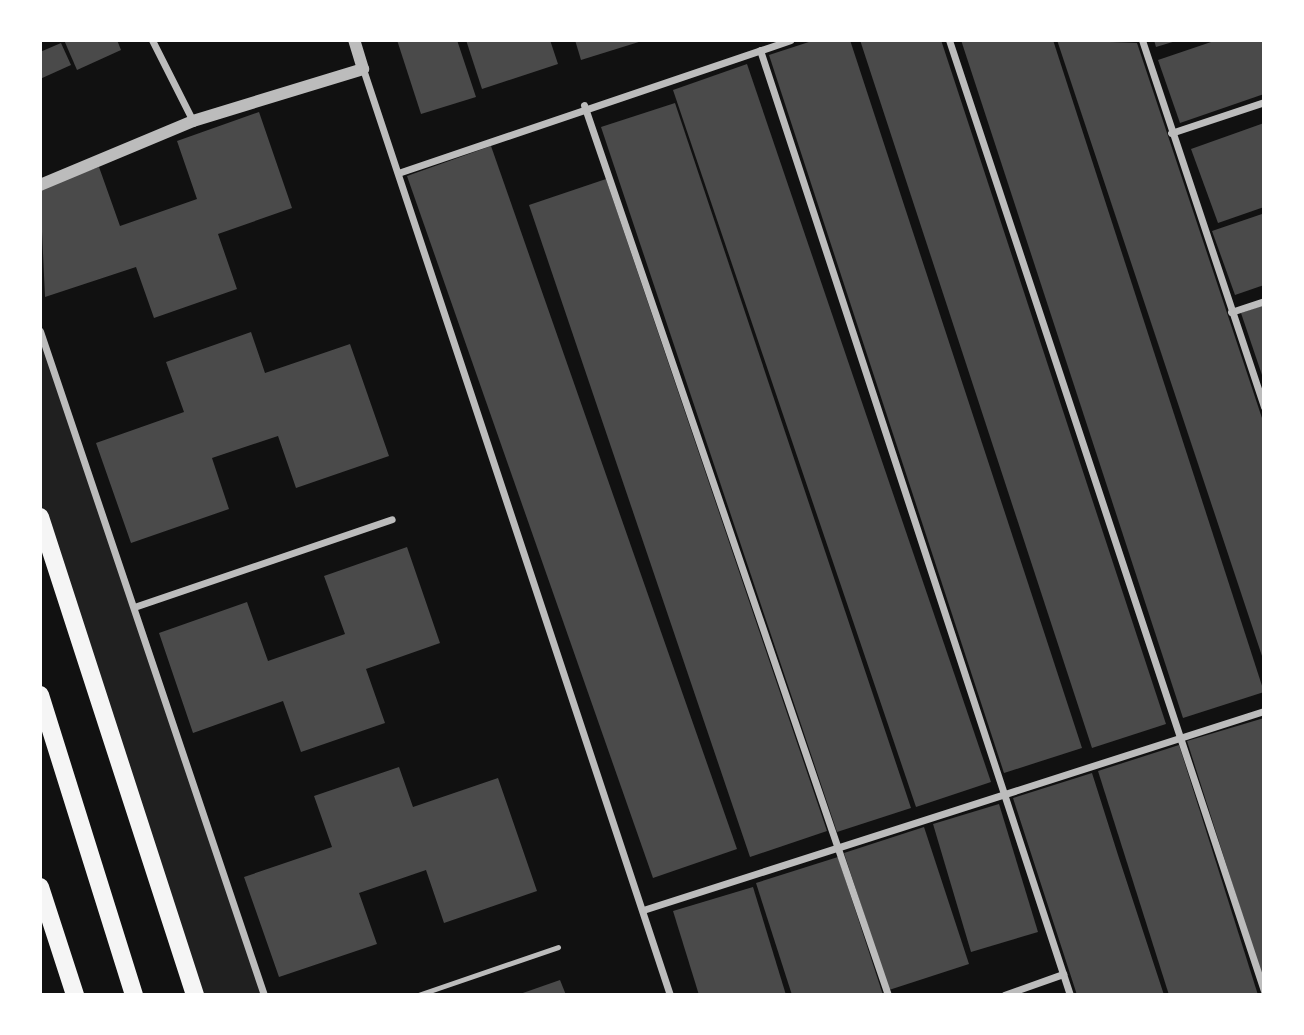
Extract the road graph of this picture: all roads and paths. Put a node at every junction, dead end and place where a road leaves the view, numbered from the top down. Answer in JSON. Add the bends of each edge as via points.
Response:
{"nodes":[{"id":1,"x":152,"y":40,"type":"edge"},
{"id":2,"x":354,"y":40,"type":"edge"},
{"id":3,"x":790,"y":40,"type":"edge"},
{"id":4,"x":949,"y":40,"type":"edge"},
{"id":5,"x":1142,"y":40,"type":"edge"},
{"id":6,"x":760,"y":50,"type":"junction"},
{"id":7,"x":363,"y":69,"type":"junction"},
{"id":8,"x":1264,"y":102,"type":"edge"},
{"id":9,"x":584,"y":105,"type":"junction"},
{"id":10,"x":193,"y":121,"type":"junction"},
{"id":11,"x":1171,"y":133,"type":"junction"},
{"id":12,"x":398,"y":173,"type":"junction"},
{"id":13,"x":40,"y":185,"type":"edge"},
{"id":14,"x":1264,"y":301,"type":"edge"},
{"id":15,"x":1231,"y":312,"type":"junction"},
{"id":16,"x":40,"y":331,"type":"edge"},
{"id":17,"x":1264,"y":407,"type":"edge"},
{"id":18,"x":40,"y":517,"type":"edge"},
{"id":19,"x":392,"y":519,"type":"dead end"},
{"id":20,"x":137,"y":606,"type":"junction"},
{"id":21,"x":40,"y":695,"type":"edge"},
{"id":22,"x":1264,"y":711,"type":"edge"},
{"id":23,"x":1182,"y":738,"type":"junction"},
{"id":24,"x":1005,"y":790,"type":"junction"},
{"id":25,"x":837,"y":848,"type":"junction"},
{"id":26,"x":40,"y":887,"type":"edge"},
{"id":27,"x":643,"y":910,"type":"junction"},
{"id":28,"x":558,"y":947,"type":"dead end"},
{"id":29,"x":1063,"y":974,"type":"junction"},
{"id":30,"x":1264,"y":991,"type":"edge"},
{"id":31,"x":75,"y":995,"type":"edge"},
{"id":32,"x":134,"y":995,"type":"edge"},
{"id":33,"x":195,"y":995,"type":"edge"},
{"id":34,"x":264,"y":995,"type":"edge"},
{"id":35,"x":418,"y":995,"type":"edge"},
{"id":36,"x":670,"y":995,"type":"edge"},
{"id":37,"x":888,"y":995,"type":"edge"},
{"id":38,"x":1004,"y":995,"type":"edge"},
{"id":39,"x":1070,"y":995,"type":"edge"}],
"edges":[{"from":1,"to":10,"type":"street"},
{"from":2,"to":7,"type":"street"},
{"from":3,"to":6,"type":"street"},
{"from":4,"to":23,"type":"street"},
{"from":5,"to":11,"type":"street"},
{"from":6,"to":9,"type":"street"},
{"from":6,"to":24,"type":"street"},
{"from":7,"to":10,"type":"street"},
{"from":7,"to":12,"type":"street"},
{"from":8,"to":11,"type":"street"},
{"from":9,"to":12,"type":"street"},
{"from":9,"to":25,"type":"street"},
{"from":10,"to":13,"type":"street"},
{"from":11,"to":15,"type":"street"},
{"from":12,"to":27,"type":"street"},
{"from":14,"to":15,"type":"street"},
{"from":15,"to":17,"type":"street"},
{"from":16,"to":20,"type":"street"},
{"from":18,"to":33,"type":"main road"},
{"from":19,"to":20,"type":"street"},
{"from":20,"to":34,"type":"street"},
{"from":21,"to":32,"type":"main road"},
{"from":22,"to":23,"type":"street"},
{"from":23,"to":24,"type":"street"},
{"from":23,"to":30,"type":"street"},
{"from":24,"to":25,"type":"street"},
{"from":24,"to":29,"type":"street"},
{"from":25,"to":27,"type":"street"},
{"from":25,"to":37,"type":"street"},
{"from":26,"to":31,"type":"main road"},
{"from":27,"to":36,"type":"street"},
{"from":28,"to":35,"type":"lane"},
{"from":29,"to":38,"type":"street"},
{"from":29,"to":39,"type":"street"}]}
